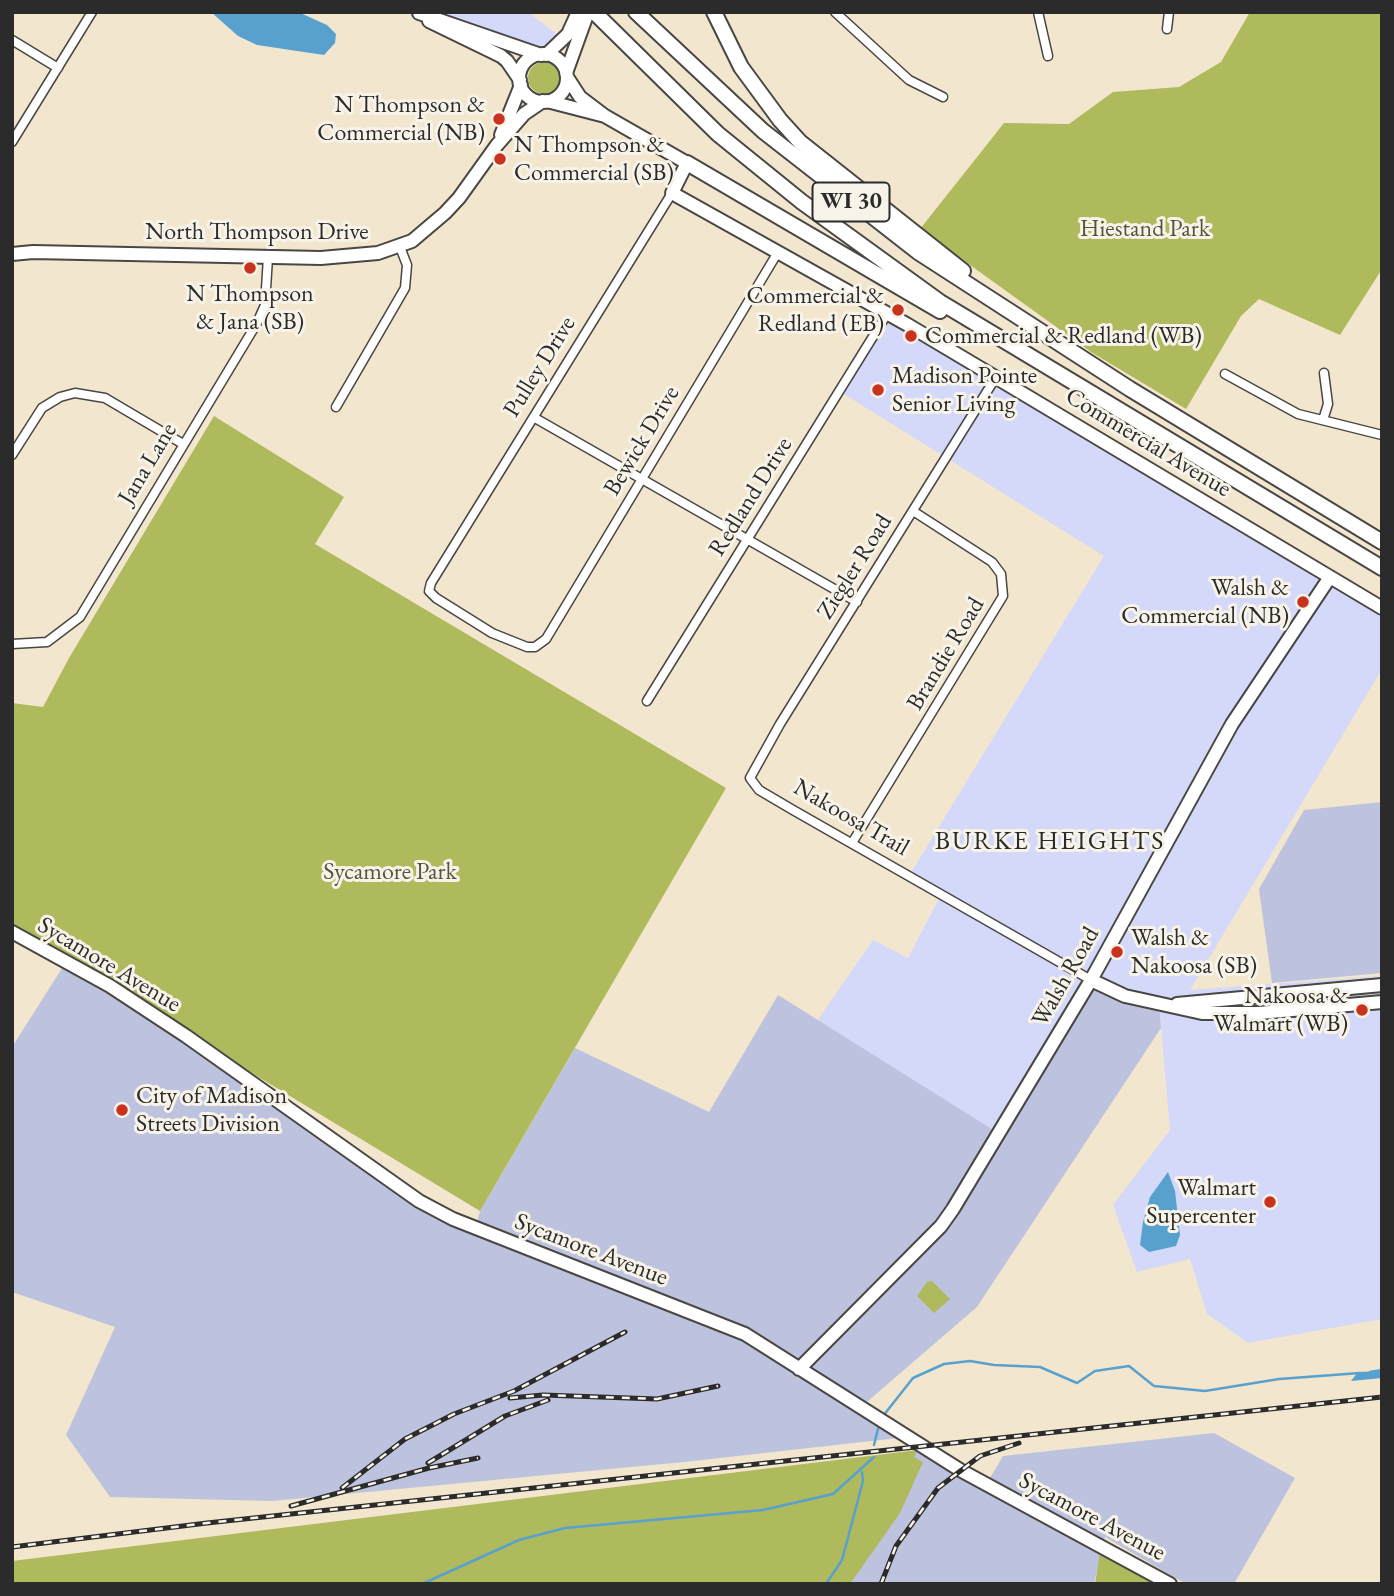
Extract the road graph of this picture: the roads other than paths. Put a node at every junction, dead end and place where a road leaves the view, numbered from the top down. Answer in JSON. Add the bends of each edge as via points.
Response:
{"nodes":[{"id":1,"x":92,"y":12,"type":"edge"},
{"id":2,"x":578,"y":12,"type":"edge"},
{"id":3,"x":587,"y":12,"type":"edge"},
{"id":4,"x":593,"y":12,"type":"edge"},
{"id":5,"x":636,"y":12,"type":"edge"},
{"id":6,"x":714,"y":12,"type":"edge"},
{"id":7,"x":835,"y":12,"type":"edge"},
{"id":8,"x":1038,"y":12,"type":"edge"},
{"id":9,"x":1169,"y":12,"type":"edge"},
{"id":10,"x":419,"y":13,"type":"edge"},
{"id":11,"x":1167,"y":29,"type":"dead end"},
{"id":12,"x":12,"y":40,"type":"edge"},
{"id":13,"x":543,"y":55,"type":"junction"},
{"id":14,"x":1048,"y":56,"type":"dead end"},
{"id":15,"x":58,"y":68,"type":"junction"},
{"id":16,"x":567,"y":75,"type":"junction"},
{"id":17,"x":520,"y":83,"type":"junction"},
{"id":18,"x":943,"y":97,"type":"dead end"},
{"id":19,"x":545,"y":101,"type":"junction"},
{"id":20,"x":605,"y":116,"type":"junction"},
{"id":21,"x":12,"y":142,"type":"edge"},
{"id":22,"x":497,"y":145,"type":"junction"},
{"id":23,"x":687,"y":163,"type":"junction"},
{"id":24,"x":672,"y":193,"type":"junction"},
{"id":25,"x":400,"y":247,"type":"junction"},
{"id":26,"x":778,"y":252,"type":"junction"},
{"id":27,"x":12,"y":254,"type":"edge"},
{"id":28,"x":268,"y":257,"type":"junction"},
{"id":29,"x":887,"y":314,"type":"junction"},
{"id":30,"x":1088,"y":363,"type":"junction"},
{"id":31,"x":1054,"y":371,"type":"junction"},
{"id":32,"x":1324,"y":373,"type":"dead end"},
{"id":33,"x":1225,"y":374,"type":"dead end"},
{"id":34,"x":996,"y":377,"type":"junction"},
{"id":35,"x":337,"y":407,"type":"dead end"},
{"id":36,"x":535,"y":418,"type":"junction"},
{"id":37,"x":1323,"y":420,"type":"junction"},
{"id":38,"x":1382,"y":435,"type":"edge"},
{"id":39,"x":183,"y":444,"type":"junction"},
{"id":40,"x":12,"y":455,"type":"edge"},
{"id":41,"x":641,"y":479,"type":"junction"},
{"id":42,"x":913,"y":511,"type":"junction"},
{"id":43,"x":1341,"y":517,"type":"junction"},
{"id":44,"x":1382,"y":536,"type":"edge"},
{"id":45,"x":747,"y":540,"type":"junction"},
{"id":46,"x":1382,"y":542,"type":"edge"},
{"id":47,"x":1382,"y":570,"type":"edge"},
{"id":48,"x":1330,"y":577,"type":"junction"},
{"id":49,"x":857,"y":602,"type":"junction"},
{"id":50,"x":1382,"y":608,"type":"edge"},
{"id":51,"x":12,"y":643,"type":"edge"},
{"id":52,"x":536,"y":647,"type":"joint"},
{"id":53,"x":648,"y":701,"type":"dead end"},
{"id":54,"x":750,"y":778,"type":"joint"},
{"id":55,"x":852,"y":843,"type":"junction"},
{"id":56,"x":12,"y":932,"type":"edge"},
{"id":57,"x":1091,"y":980,"type":"junction"},
{"id":58,"x":1382,"y":985,"type":"edge"},
{"id":59,"x":1382,"y":1002,"type":"edge"},
{"id":60,"x":1159,"y":1003,"type":"junction"},
{"id":61,"x":799,"y":1369,"type":"junction"},
{"id":62,"x":1170,"y":1584,"type":"edge"}],
"edges":[{"from":1,"to":15,"type":"street"},
{"from":2,"to":13,"type":"street","via":[[568,34]]},
{"from":3,"to":16,"type":"street"},
{"from":4,"to":31,"type":"highway","number":"WI 30","via":[[718,134],[802,202],[940,302]]},
{"from":5,"to":30,"type":"highway","number":"WI 30","via":[[763,131],[824,181],[918,252]]},
{"from":6,"to":30,"type":"highway","via":[[741,66],[800,142],[940,254]]},
{"from":7,"to":18,"type":"street","via":[[909,80]]},
{"from":8,"to":14,"type":"street"},
{"from":9,"to":11,"type":"street"},
{"from":10,"to":13,"type":"street"},
{"from":10,"to":17,"type":"street","via":[[508,61]]},
{"from":12,"to":15,"type":"street"},
{"from":13,"to":16,"type":"street","via":[[559,60]]},
{"from":13,"to":17,"type":"street","via":[[524,65]]},
{"from":15,"to":21,"type":"street"},
{"from":16,"to":19,"type":"street","via":[[562,93]]},
{"from":16,"to":20,"type":"street","via":[[580,97]]},
{"from":17,"to":19,"type":"street","via":[[528,96]]},
{"from":17,"to":22,"type":"street","name":"North Thompson Drive"},
{"from":19,"to":20,"type":"street"},
{"from":19,"to":22,"type":"street","name":"North Thompson Drive","via":[[527,111]]},
{"from":20,"to":23,"type":"street"},
{"from":22,"to":25,"type":"street","name":"North Thompson Drive","via":[[459,198]]},
{"from":23,"to":24,"type":"street","name":"Pulley Drive"},
{"from":23,"to":31,"type":"highway","via":[[946,315]]},
{"from":24,"to":26,"type":"street","name":"Commercial Avenue"},
{"from":24,"to":36,"type":"street","name":"Pulley Drive"},
{"from":25,"to":28,"type":"street","name":"North Thompson Drive","via":[[378,253]]},
{"from":25,"to":35,"type":"street","via":[[407,265],[405,288]]},
{"from":26,"to":29,"type":"street","name":"Commercial Avenue"},
{"from":26,"to":41,"type":"street","name":"Bewick Drive"},
{"from":27,"to":28,"type":"street","name":"North Thompson Drive"},
{"from":28,"to":39,"type":"street","name":"Jana Lane","via":[[263,310]]},
{"from":29,"to":34,"type":"street","name":"Commercial Avenue"},
{"from":29,"to":45,"type":"street","name":"Redland Drive"},
{"from":30,"to":43,"type":"highway","number":"WI 30"},
{"from":31,"to":47,"type":"highway","number":"WI 30"},
{"from":32,"to":37,"type":"street","via":[[1328,404]]},
{"from":33,"to":37,"type":"street","via":[[1288,410]]},
{"from":34,"to":42,"type":"street","name":"Ziegler Road"},
{"from":34,"to":48,"type":"street","name":"Commercial Avenue"},
{"from":36,"to":41,"type":"street"},
{"from":36,"to":52,"type":"street","name":"Pulley Drive","via":[[437,571],[429,591],[492,633]]},
{"from":37,"to":38,"type":"street"},
{"from":39,"to":40,"type":"street","via":[[100,396],[85,393],[60,397],[38,414]]},
{"from":39,"to":51,"type":"street","name":"Jana Lane","via":[[80,617],[47,642]]},
{"from":41,"to":45,"type":"street"},
{"from":41,"to":52,"type":"street","name":"Bewick Drive","via":[[546,639]]},
{"from":42,"to":49,"type":"street","name":"Ziegler Road"},
{"from":42,"to":55,"type":"street","name":"Brandie Road","via":[[992,562],[1001,574],[1003,596]]},
{"from":43,"to":44,"type":"highway"},
{"from":43,"to":46,"type":"highway","number":"WI 30"},
{"from":45,"to":49,"type":"street"},
{"from":45,"to":53,"type":"street","name":"Redland Drive"},
{"from":48,"to":50,"type":"street","name":"Commercial Avenue"},
{"from":48,"to":57,"type":"street","name":"Walsh Road","via":[[1232,724]]},
{"from":49,"to":54,"type":"street","name":"Ziegler Road"},
{"from":54,"to":55,"type":"street","name":"Nakoosa Trail","via":[[759,790]]},
{"from":55,"to":57,"type":"street","name":"Nakoosa Trail"},
{"from":56,"to":61,"type":"street","name":"Sycamore Avenue","via":[[110,986],[419,1201],[453,1219],[745,1334]]},
{"from":57,"to":60,"type":"street","name":"Nakoosa Trail","via":[[1125,996]]},
{"from":57,"to":61,"type":"street","name":"Walsh Road","via":[[941,1226]]},
{"from":58,"to":60,"type":"street","name":"Nakoosa Trail"},
{"from":59,"to":60,"type":"street","name":"Nakoosa Trail","via":[[1228,1014],[1189,1012]]},
{"from":61,"to":62,"type":"street","name":"Sycamore Avenue","via":[[960,1470]]}]}
